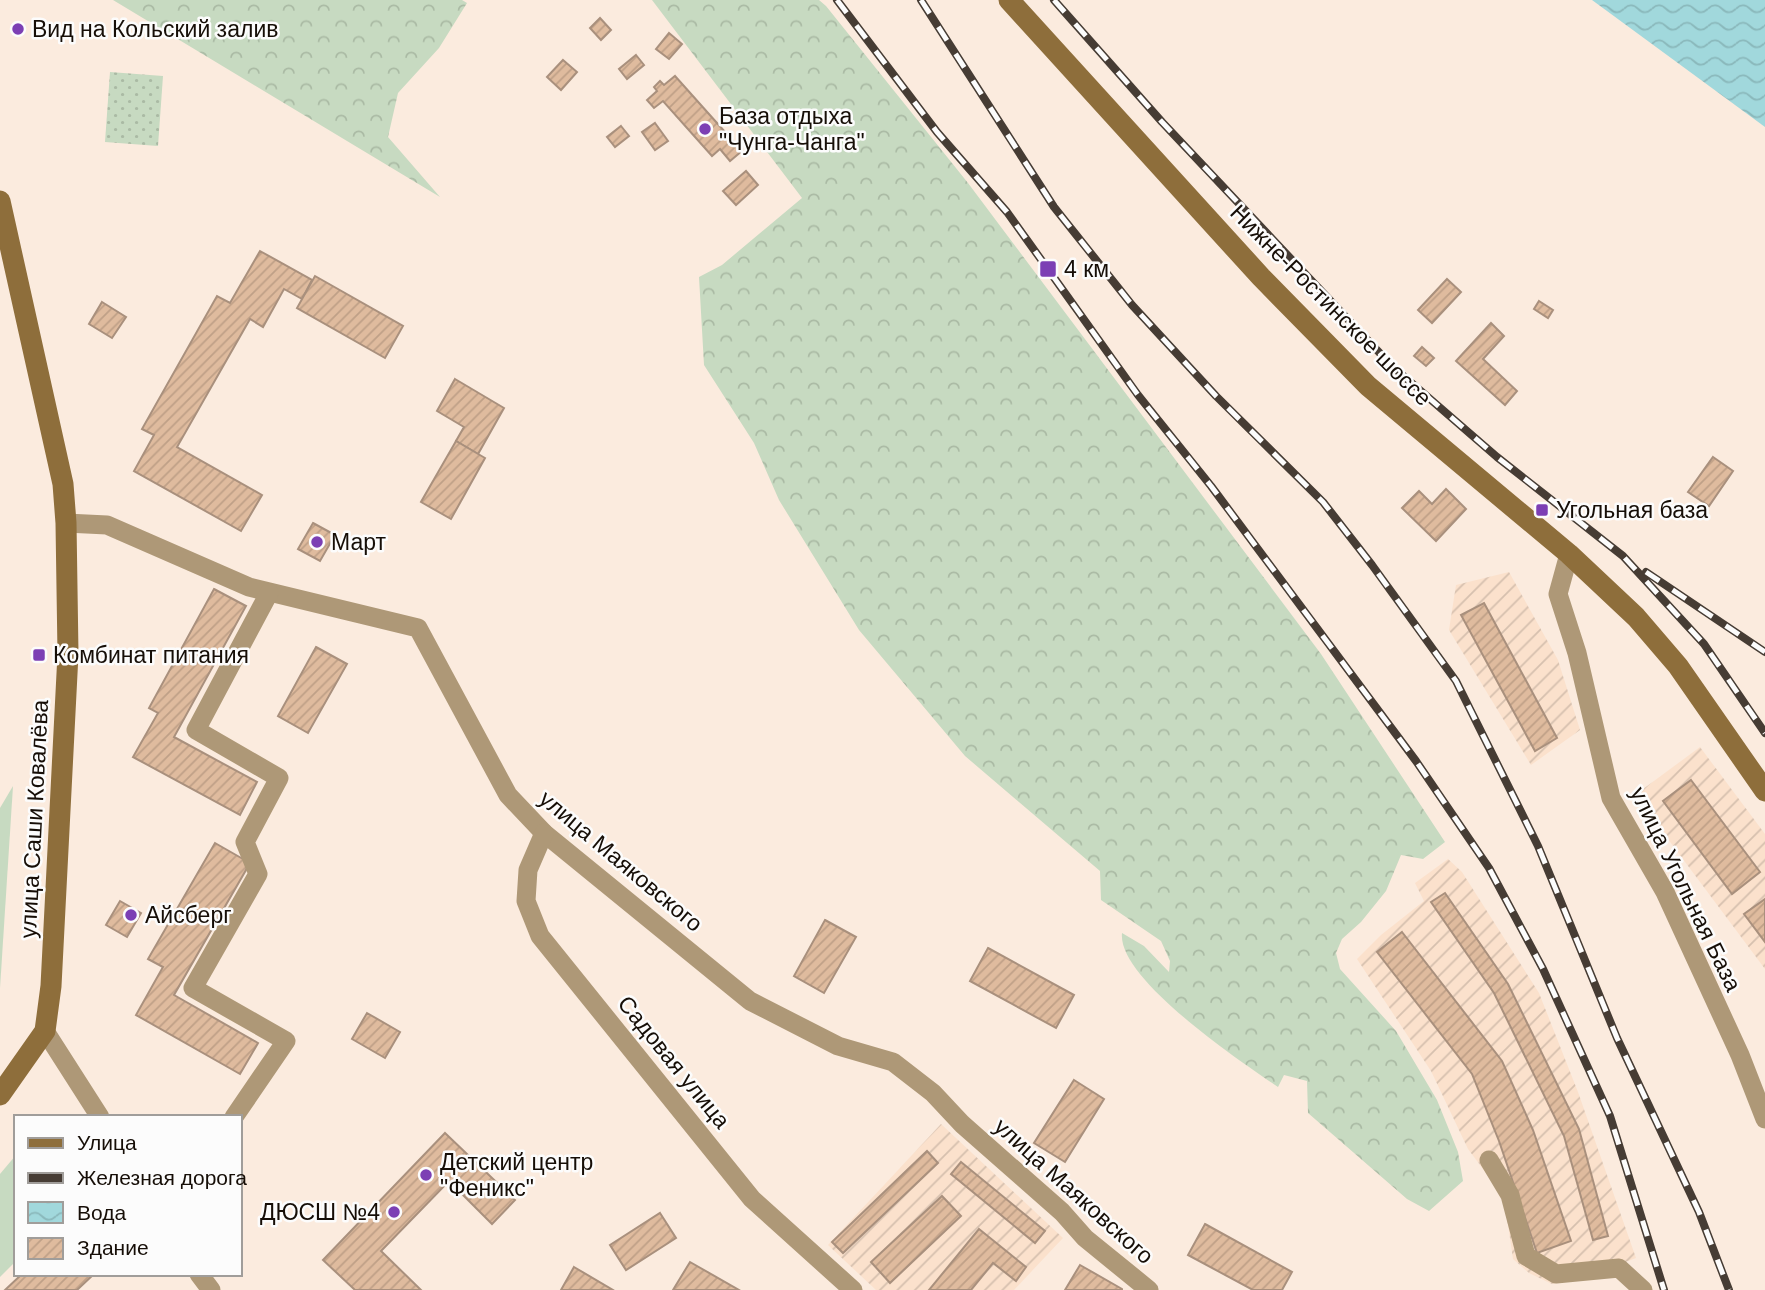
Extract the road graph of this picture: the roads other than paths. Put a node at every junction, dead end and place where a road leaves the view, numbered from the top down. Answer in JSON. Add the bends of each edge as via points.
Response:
{"nodes":[{"id":1,"x":1009,"y":0,"type":"edge"},
{"id":2,"x":0,"y":201,"type":"edge"},
{"id":3,"x":66,"y":523,"type":"junction"},
{"id":4,"x":1569,"y":554,"type":"junction"},
{"id":5,"x":269,"y":593,"type":"junction"},
{"id":6,"x":1765,"y":791,"type":"edge"},
{"id":7,"x":544,"y":833,"type":"junction"},
{"id":8,"x":45,"y":1031,"type":"junction"},
{"id":9,"x":0,"y":1095,"type":"edge"},
{"id":10,"x":99,"y":1115,"type":"edge"},
{"id":11,"x":235,"y":1115,"type":"edge"},
{"id":12,"x":1765,"y":1119,"type":"edge"},
{"id":13,"x":1489,"y":1160,"type":"dead end"},
{"id":14,"x":199,"y":1276,"type":"edge"},
{"id":15,"x":211,"y":1290,"type":"edge"},
{"id":16,"x":853,"y":1290,"type":"edge"},
{"id":17,"x":1149,"y":1290,"type":"edge"},
{"id":18,"x":1643,"y":1290,"type":"edge"}],
"edges":[{"from":1,"to":4,"type":"street","name":"Нижне-Ростинское шоссе","via":[[1261,277],[1368,386]]},
{"from":2,"to":3,"type":"street","name":"улица Саши Ковалёва","via":[[63,484]]},
{"from":3,"to":5,"type":"street","name":"улица Маяковского","via":[[107,526]]},
{"from":3,"to":8,"type":"street","name":"улица Саши Ковалёва","via":[[68,654],[57,912]]},
{"from":4,"to":6,"type":"street","name":"Нижне-Ростинское шоссе","via":[[1636,617],[1678,666]]},
{"from":4,"to":12,"type":"street","name":"улица Угольная База","via":[[1558,594],[1577,653],[1611,798],[1665,892]]},
{"from":5,"to":7,"type":"street","name":"улица Маяковского","via":[[418,628],[508,795]]},
{"from":5,"to":11,"type":"street","via":[[196,730],[279,778],[245,842],[258,874],[193,988],[286,1041]]},
{"from":7,"to":16,"type":"street","name":"Садовая улица","via":[[528,870],[526,901],[540,936],[752,1199]]},
{"from":7,"to":17,"type":"street","name":"улица Маяковского","via":[[750,1001],[838,1046],[893,1062],[933,1093],[1085,1238]]},
{"from":8,"to":9,"type":"street","name":"улица Саши Ковалёва"},
{"from":8,"to":10,"type":"street"},
{"from":13,"to":18,"type":"street","via":[[1510,1195],[1525,1256],[1556,1274],[1619,1268]]},
{"from":14,"to":15,"type":"street"}]}
